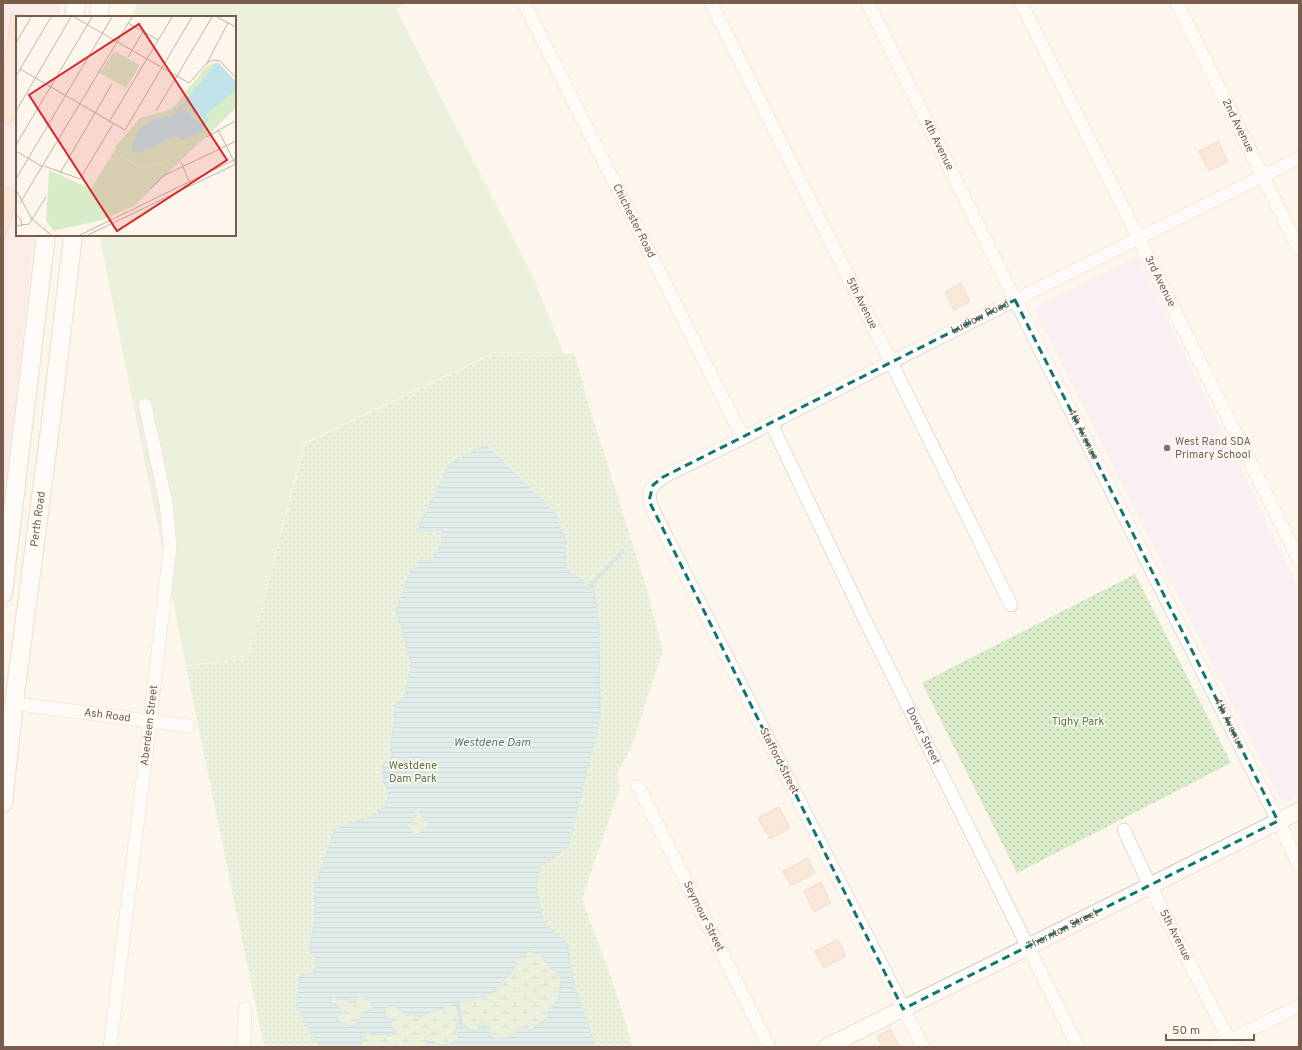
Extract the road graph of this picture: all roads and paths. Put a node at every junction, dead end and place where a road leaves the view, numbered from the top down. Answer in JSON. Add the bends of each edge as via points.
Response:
{"nodes":[{"id":1,"x":76,"y":3,"type":"edge"},
{"id":2,"x":100,"y":3,"type":"edge"},
{"id":3,"x":524,"y":3,"type":"edge"},
{"id":4,"x":711,"y":3,"type":"edge"},
{"id":5,"x":868,"y":3,"type":"edge"},
{"id":6,"x":1022,"y":3,"type":"edge"},
{"id":7,"x":1177,"y":3,"type":"edge"},
{"id":8,"x":74,"y":16,"type":"edge"},
{"id":9,"x":98,"y":16,"type":"edge"},
{"id":10,"x":1299,"y":158,"type":"edge"},
{"id":11,"x":1263,"y":176,"type":"junction"},
{"id":12,"x":46,"y":236,"type":"edge"},
{"id":13,"x":73,"y":236,"type":"edge"},
{"id":14,"x":1139,"y":238,"type":"junction"},
{"id":15,"x":1299,"y":249,"type":"edge"},
{"id":16,"x":1015,"y":300,"type":"junction"},
{"id":17,"x":891,"y":362,"type":"junction"},
{"id":18,"x":145,"y":405,"type":"dead end"},
{"id":19,"x":771,"y":422,"type":"junction"},
{"id":20,"x":743,"y":438,"type":"junction"},
{"id":21,"x":663,"y":477,"type":"joint"},
{"id":22,"x":1299,"y":560,"type":"edge"},
{"id":23,"x":3,"y":594,"type":"edge"},
{"id":24,"x":1010,"y":605,"type":"dead end"},
{"id":25,"x":26,"y":705,"type":"dead end"},
{"id":26,"x":150,"y":721,"type":"junction"},
{"id":27,"x":188,"y":726,"type":"dead end"},
{"id":28,"x":638,"y":786,"type":"dead end"},
{"id":29,"x":3,"y":803,"type":"edge"},
{"id":30,"x":1299,"y":811,"type":"edge"},
{"id":31,"x":1278,"y":821,"type":"junction"},
{"id":32,"x":1124,"y":830,"type":"dead end"},
{"id":33,"x":1299,"y":865,"type":"edge"},
{"id":34,"x":1150,"y":886,"type":"junction"},
{"id":35,"x":1028,"y":947,"type":"junction"},
{"id":36,"x":1299,"y":1006,"type":"edge"},
{"id":37,"x":245,"y":1009,"type":"dead end"},
{"id":38,"x":903,"y":1009,"type":"junction"},
{"id":39,"x":1229,"y":1040,"type":"junction"},
{"id":40,"x":110,"y":1047,"type":"edge"},
{"id":41,"x":244,"y":1047,"type":"edge"},
{"id":42,"x":769,"y":1047,"type":"edge"},
{"id":43,"x":826,"y":1047,"type":"edge"},
{"id":44,"x":922,"y":1047,"type":"edge"},
{"id":45,"x":1078,"y":1047,"type":"edge"},
{"id":46,"x":1215,"y":1047,"type":"edge"}],
"edges":[{"from":1,"to":8,"type":"main road"},
{"from":2,"to":9,"type":"main road"},
{"from":3,"to":20,"type":"street","name":"Chichester Road"},
{"from":4,"to":17,"type":"street","name":"5th Avenue"},
{"from":5,"to":16,"type":"street","name":"4th Avenue"},
{"from":6,"to":14,"type":"street","name":"3rd Avenue"},
{"from":7,"to":11,"type":"street","name":"2nd Avenue"},
{"from":10,"to":11,"type":"street","name":"Ludlow Road"},
{"from":11,"to":14,"type":"street","name":"Ludlow Road"},
{"from":11,"to":15,"type":"street","name":"2nd Avenue"},
{"from":12,"to":23,"type":"main road"},
{"from":13,"to":29,"type":"main road","name":"Perth Road"},
{"from":14,"to":16,"type":"street","name":"Ludlow Road"},
{"from":14,"to":22,"type":"street","name":"3rd Avenue"},
{"from":16,"to":17,"type":"street","name":"Ludlow Road"},
{"from":16,"to":31,"type":"street","name":"4th Avenue"},
{"from":17,"to":19,"type":"street","name":"Ludlow Road"},
{"from":17,"to":24,"type":"street","name":"5th Avenue"},
{"from":18,"to":26,"type":"street","name":"Aberdeen Street","via":[[166,503],[170,548]]},
{"from":19,"to":20,"type":"street","name":"Ludlow Road"},
{"from":19,"to":35,"type":"street","name":"Dover Street","via":[[862,616]]},
{"from":20,"to":21,"type":"street","name":"Ludlow Road"},
{"from":21,"to":38,"type":"street","name":"Stafford Street","via":[[653,485],[649,501]]},
{"from":25,"to":26,"type":"street","name":"Ash Road"},
{"from":26,"to":27,"type":"street","name":"Ash Road"},
{"from":26,"to":40,"type":"street","name":"Aberdeen Street"},
{"from":28,"to":42,"type":"street","name":"Seymour Street"},
{"from":30,"to":31,"type":"street","name":"Thornton Street"},
{"from":31,"to":33,"type":"street","name":"4th Avenue"},
{"from":31,"to":34,"type":"street","name":"Thornton Street"},
{"from":32,"to":34,"type":"street","name":"5th Avenue"},
{"from":34,"to":35,"type":"street","name":"Thornton Street"},
{"from":34,"to":39,"type":"street","name":"5th Avenue"},
{"from":35,"to":38,"type":"street","name":"Thornton Street"},
{"from":35,"to":45,"type":"street","name":"Dover Street"},
{"from":36,"to":39,"type":"street"},
{"from":37,"to":41,"type":"street"},
{"from":38,"to":43,"type":"street","name":"Thornton Street"},
{"from":38,"to":44,"type":"street","name":"Stafford Street"},
{"from":39,"to":46,"type":"street"}]}
